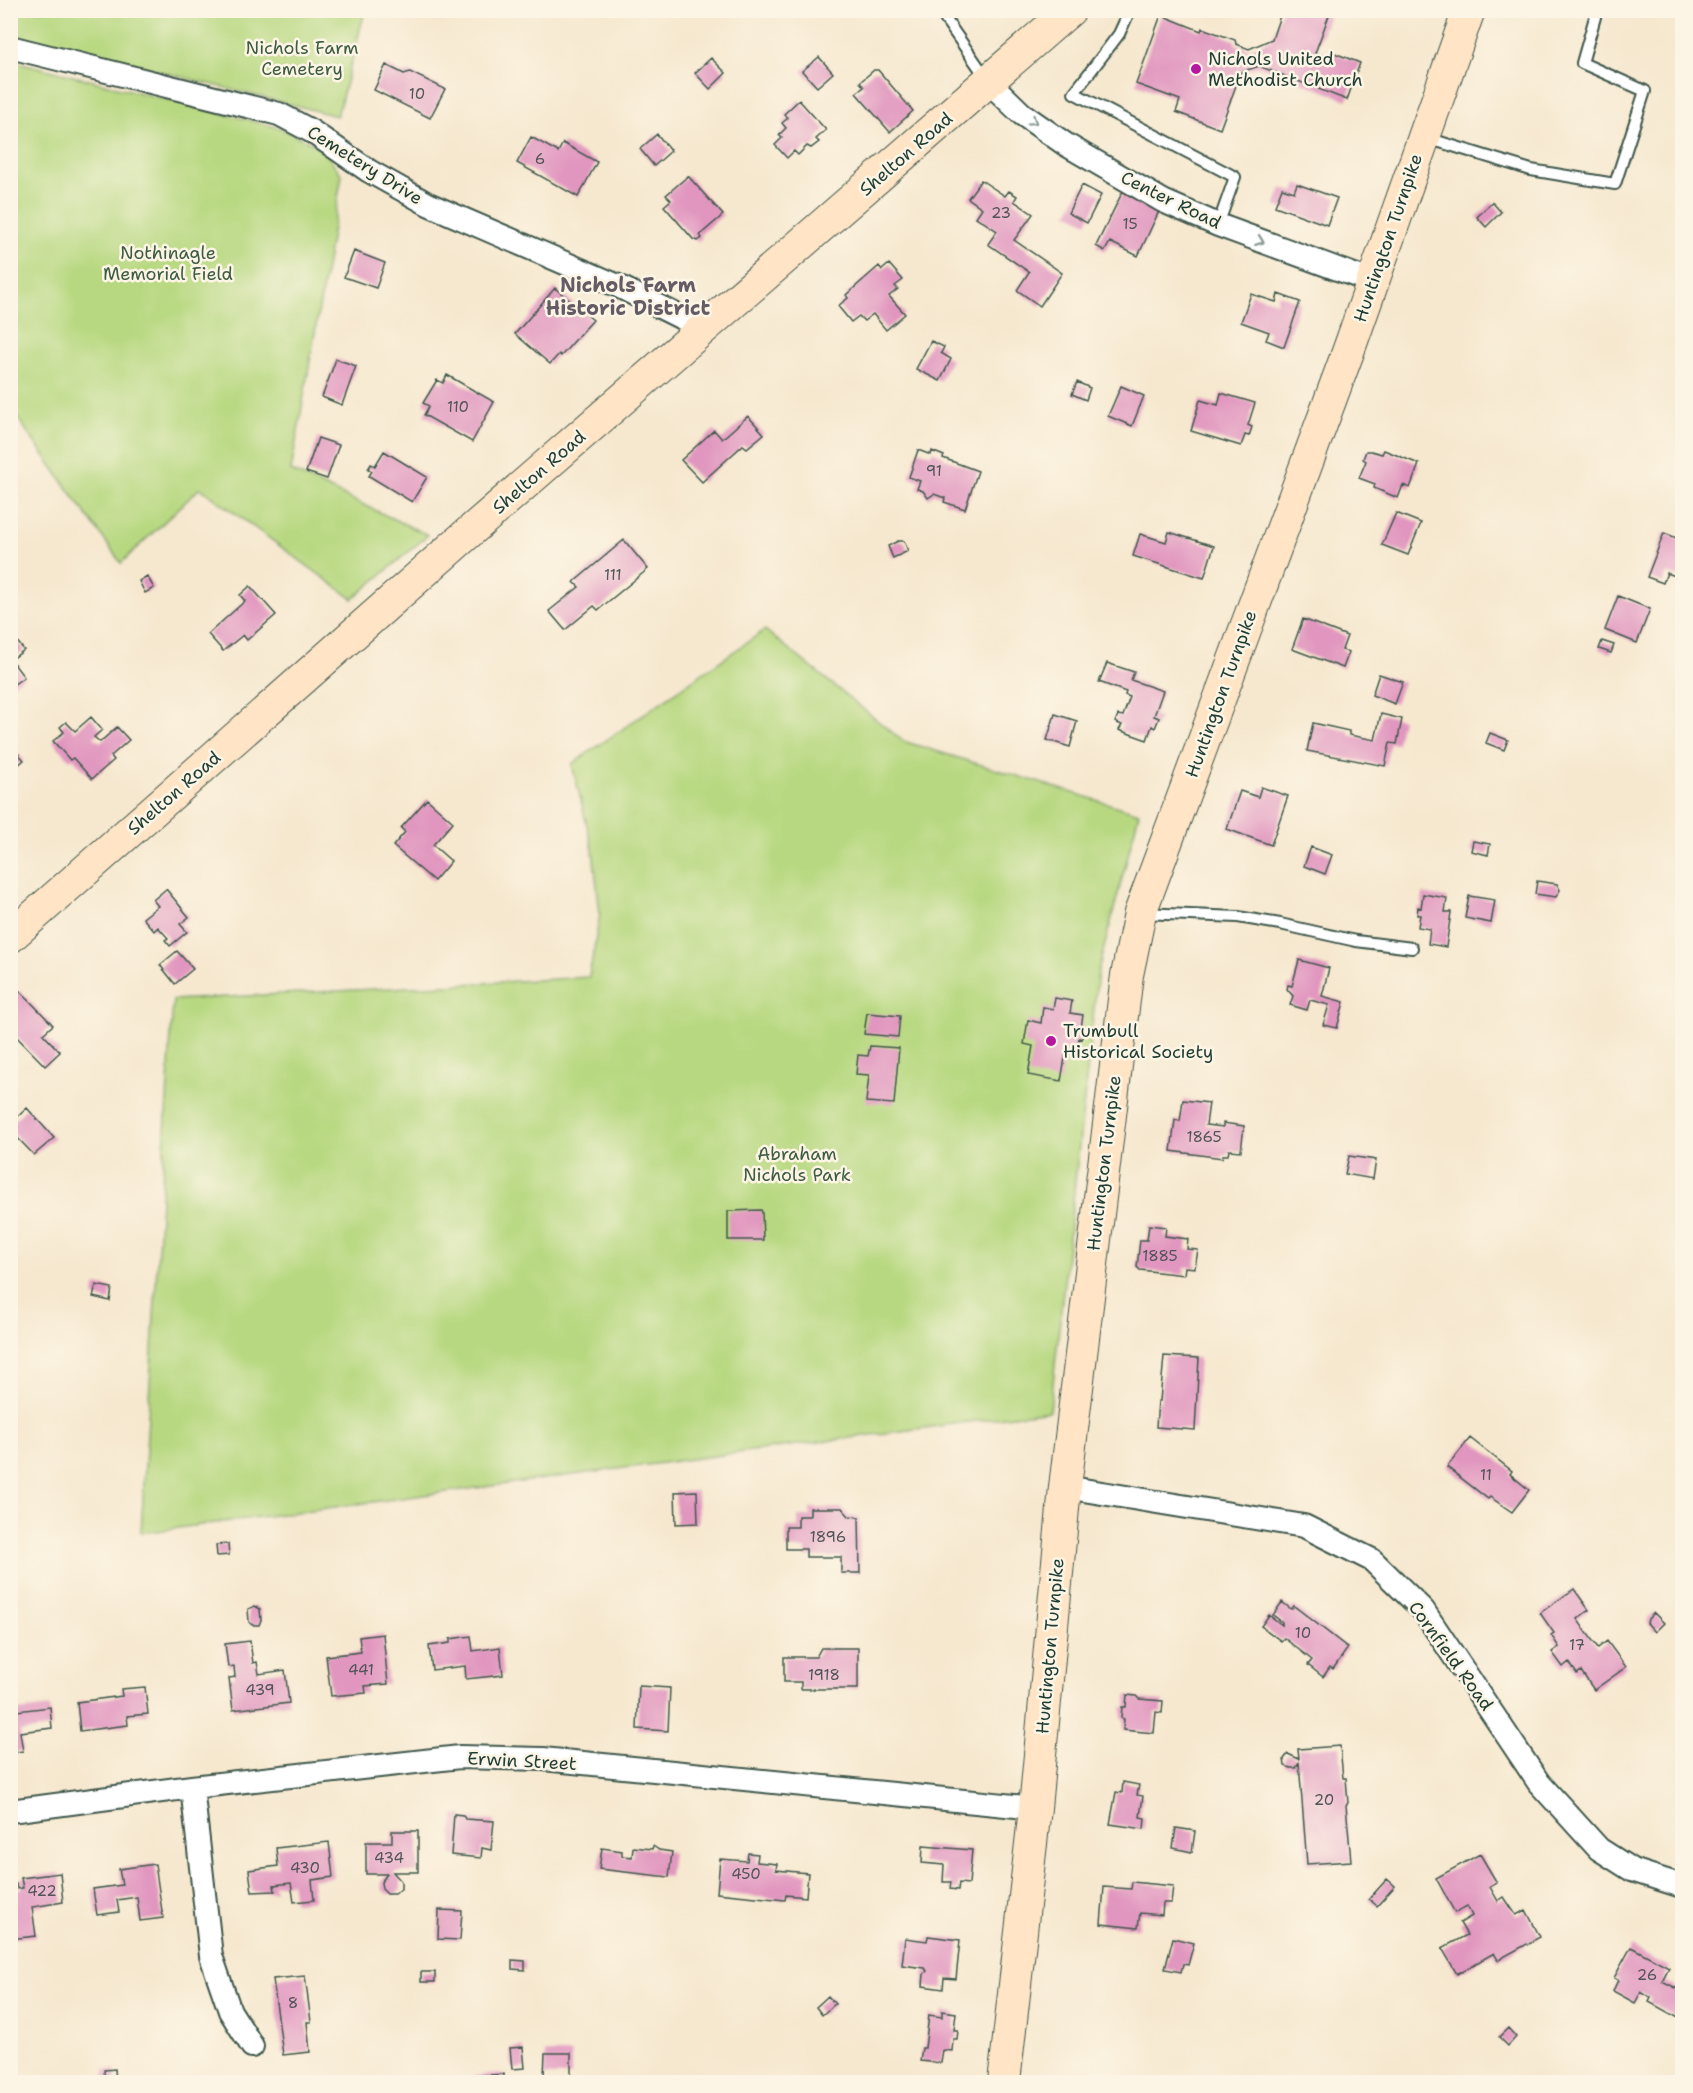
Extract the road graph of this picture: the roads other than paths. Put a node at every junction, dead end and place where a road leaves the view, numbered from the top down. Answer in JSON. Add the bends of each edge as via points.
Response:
{"nodes":[{"id":1,"x":939,"y":10,"type":"edge"},
{"id":2,"x":1070,"y":10,"type":"edge"},
{"id":3,"x":1130,"y":10,"type":"edge"},
{"id":4,"x":1469,"y":10,"type":"edge"},
{"id":5,"x":1597,"y":10,"type":"edge"},
{"id":6,"x":10,"y":47,"type":"edge"},
{"id":7,"x":989,"y":82,"type":"junction"},
{"id":8,"x":1424,"y":137,"type":"junction"},
{"id":9,"x":1218,"y":225,"type":"junction"},
{"id":10,"x":1373,"y":282,"type":"junction"},
{"id":11,"x":704,"y":329,"type":"junction"},
{"id":12,"x":1140,"y":913,"type":"junction"},
{"id":13,"x":10,"y":937,"type":"edge"},
{"id":14,"x":1412,"y":948,"type":"dead end"},
{"id":15,"x":1065,"y":1487,"type":"junction"},
{"id":16,"x":192,"y":1787,"type":"junction"},
{"id":17,"x":1035,"y":1808,"type":"junction"},
{"id":18,"x":10,"y":1811,"type":"edge"},
{"id":19,"x":1683,"y":1886,"type":"edge"},
{"id":20,"x":252,"y":2046,"type":"dead end"},
{"id":21,"x":1004,"y":2082,"type":"edge"}],
"edges":[{"from":1,"to":7,"type":"lane"},
{"from":2,"to":7,"type":"main road","name":"Shelton Road"},
{"from":3,"to":9,"type":"lane","via":[[1119,34],[1074,93],[1235,177]]},
{"from":4,"to":8,"type":"main road","name":"Huntington Turnpike"},
{"from":5,"to":8,"type":"lane","via":[[1582,63],[1645,91],[1615,184],[1531,170]]},
{"from":6,"to":11,"type":"street","name":"Cemetery Drive","via":[[279,114],[428,204],[618,286]]},
{"from":7,"to":9,"type":"street","name":"Center Road","one_way":true,"via":[[1022,114],[1065,144],[1163,201]]},
{"from":7,"to":11,"type":"main road","name":"Shelton Road"},
{"from":8,"to":10,"type":"main road","name":"Huntington Turnpike"},
{"from":9,"to":10,"type":"street","name":"Center Road","one_way":true},
{"from":10,"to":12,"type":"main road","name":"Huntington Turnpike"},
{"from":11,"to":13,"type":"main road","name":"Shelton Road"},
{"from":12,"to":14,"type":"lane","via":[[1238,917]]},
{"from":12,"to":15,"type":"main road","name":"Huntington Turnpike","via":[[1127,975]]},
{"from":15,"to":17,"type":"main road","name":"Huntington Turnpike"},
{"from":15,"to":19,"type":"street","name":"Cornfield Road","via":[[1304,1526],[1372,1560],[1422,1610],[1539,1783],[1599,1848],[1632,1870]]},
{"from":16,"to":17,"type":"street","name":"Erwin Street","via":[[460,1757],[543,1760]]},
{"from":16,"to":18,"type":"street","name":"Erwin Street"},
{"from":16,"to":20,"type":"street","via":[[211,1956],[230,2011]]},
{"from":17,"to":21,"type":"main road","name":"Huntington Turnpike"}]}
